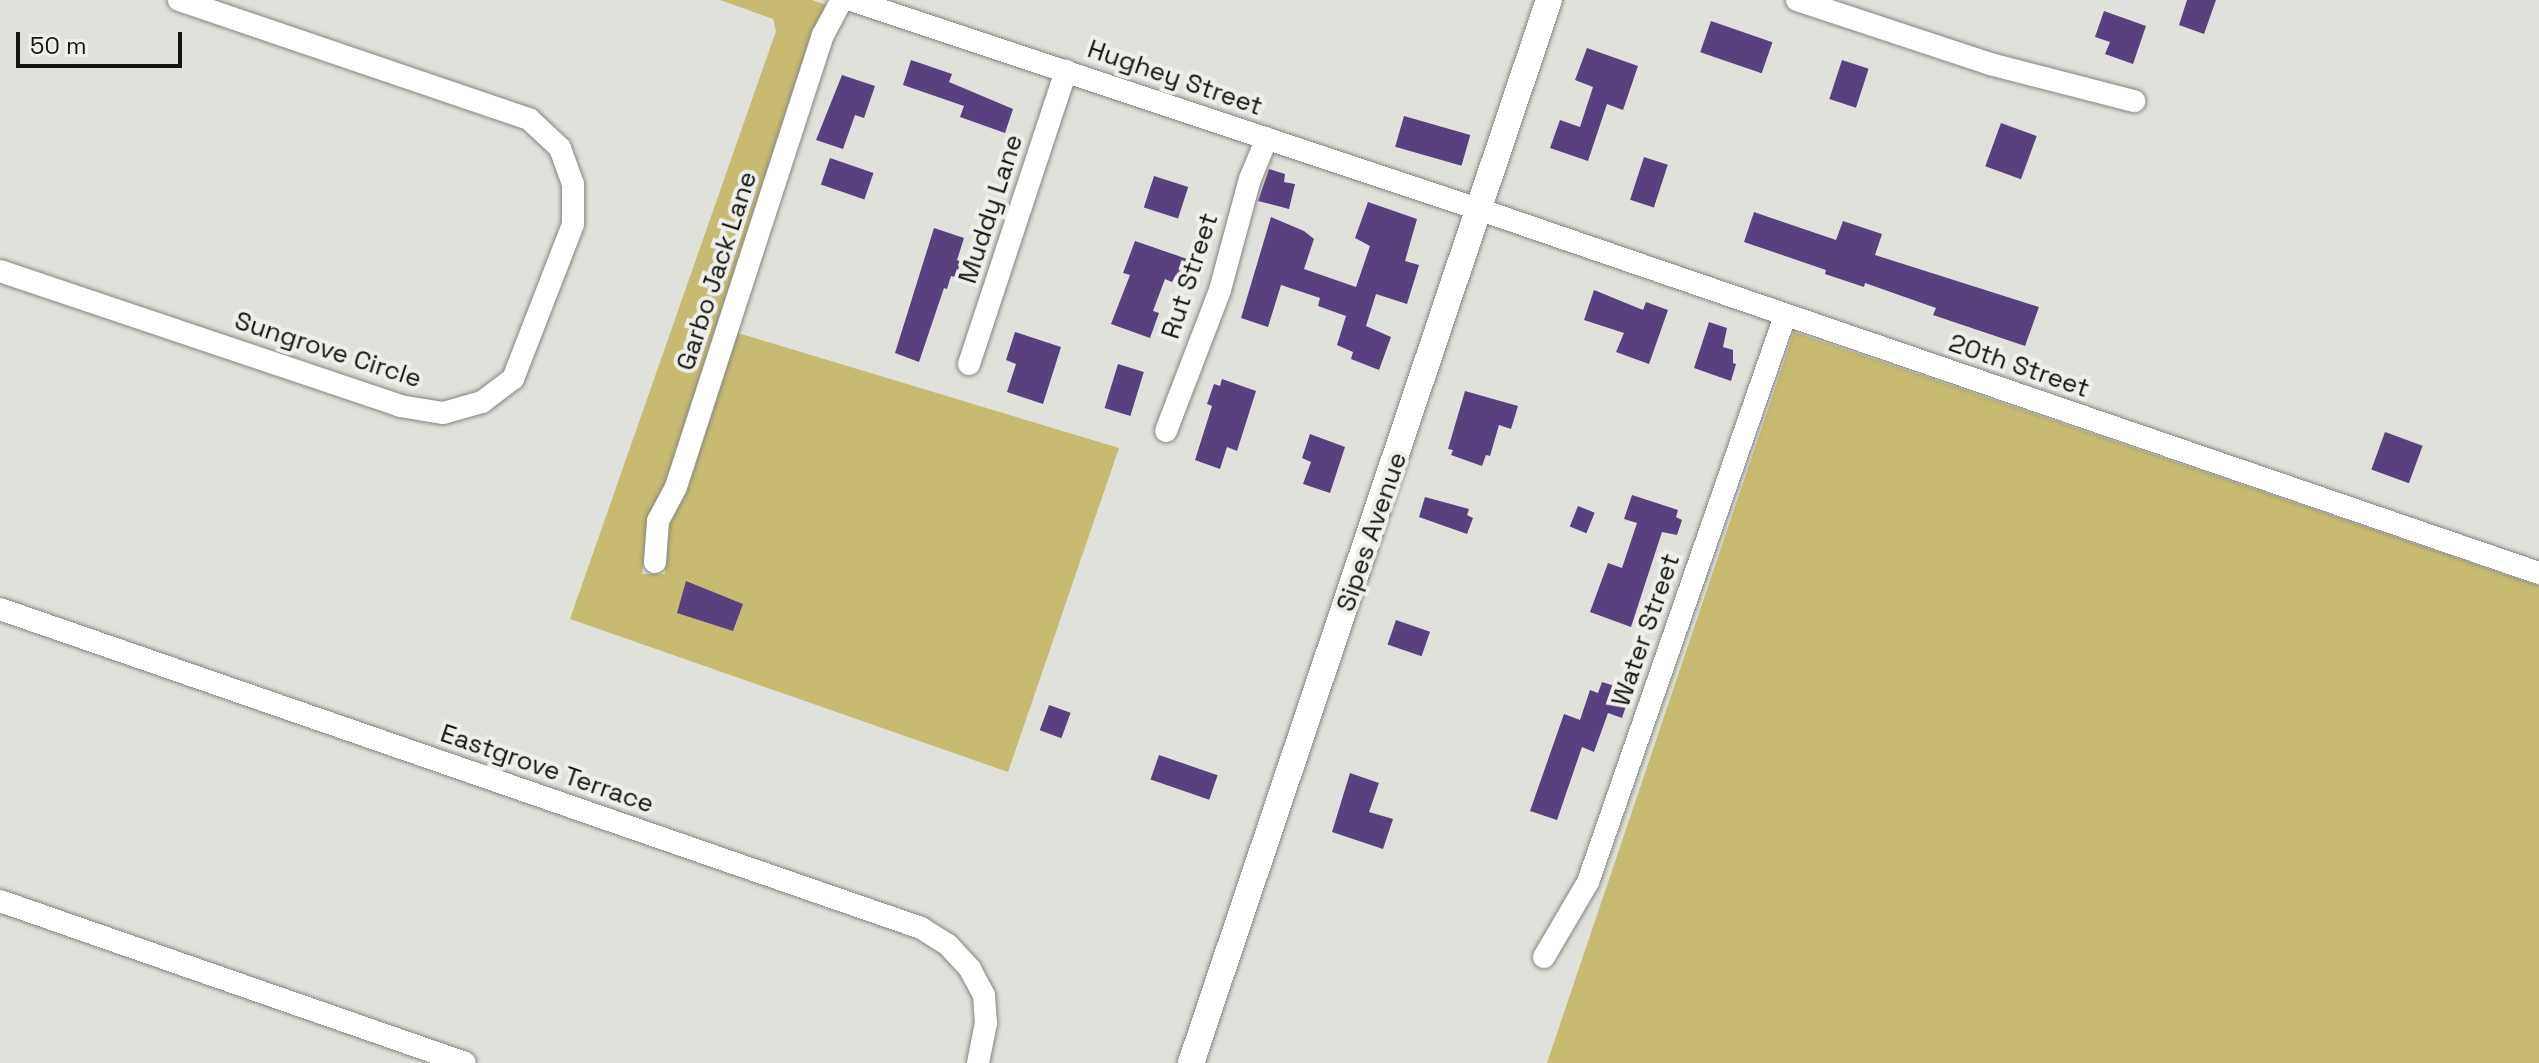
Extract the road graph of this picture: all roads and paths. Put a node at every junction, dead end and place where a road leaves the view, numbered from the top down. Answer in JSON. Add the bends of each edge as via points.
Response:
{"nodes":[{"id":1,"x":179,"y":0,"type":"edge"},
{"id":2,"x":842,"y":0,"type":"edge"},
{"id":3,"x":851,"y":0,"type":"edge"},
{"id":4,"x":1549,"y":0,"type":"edge"},
{"id":5,"x":1797,"y":0,"type":"edge"},
{"id":6,"x":1066,"y":71,"type":"junction"},
{"id":7,"x":2134,"y":101,"type":"dead end"},
{"id":8,"x":1267,"y":138,"type":"junction"},
{"id":9,"x":1481,"y":210,"type":"junction"},
{"id":10,"x":0,"y":271,"type":"edge"},
{"id":11,"x":1785,"y":316,"type":"junction"},
{"id":12,"x":969,"y":364,"type":"dead end"},
{"id":13,"x":1166,"y":431,"type":"dead end"},
{"id":14,"x":655,"y":562,"type":"dead end"},
{"id":15,"x":2539,"y":573,"type":"edge"},
{"id":16,"x":0,"y":609,"type":"edge"},
{"id":17,"x":0,"y":901,"type":"edge"},
{"id":18,"x":1544,"y":957,"type":"dead end"},
{"id":19,"x":465,"y":1063,"type":"edge"},
{"id":20,"x":978,"y":1063,"type":"edge"},
{"id":21,"x":1191,"y":1063,"type":"edge"}],
"edges":[{"from":1,"to":10,"type":"street","name":"Sungrove Circle","via":[[529,119],[560,148],[573,184],[573,224],[513,379],[482,402],[443,413],[400,406]]},
{"from":2,"to":14,"type":"street","name":"Garbo Jack Lane","via":[[823,35],[676,487],[658,521]]},
{"from":3,"to":6,"type":"street","name":"Hughey Street"},
{"from":4,"to":9,"type":"street","name":"Sipes Avenue"},
{"from":5,"to":7,"type":"street","via":[[1990,64]]},
{"from":6,"to":8,"type":"street","name":"Hughey Street"},
{"from":6,"to":12,"type":"street","name":"Muddy Lane"},
{"from":8,"to":9,"type":"street","name":"Hughey Street"},
{"from":8,"to":13,"type":"street","name":"Rut Street","via":[[1250,179],[1220,290]]},
{"from":9,"to":11,"type":"street","name":"20th Street"},
{"from":9,"to":21,"type":"street","name":"Sipes Avenue"},
{"from":11,"to":15,"type":"street","name":"20th Street"},
{"from":11,"to":18,"type":"street","name":"Water Street","via":[[1588,882]]},
{"from":16,"to":20,"type":"street","name":"Eastgrove Terrace","via":[[921,928],[948,945],[984,995],[986,1023]]},
{"from":17,"to":19,"type":"street"}]}
